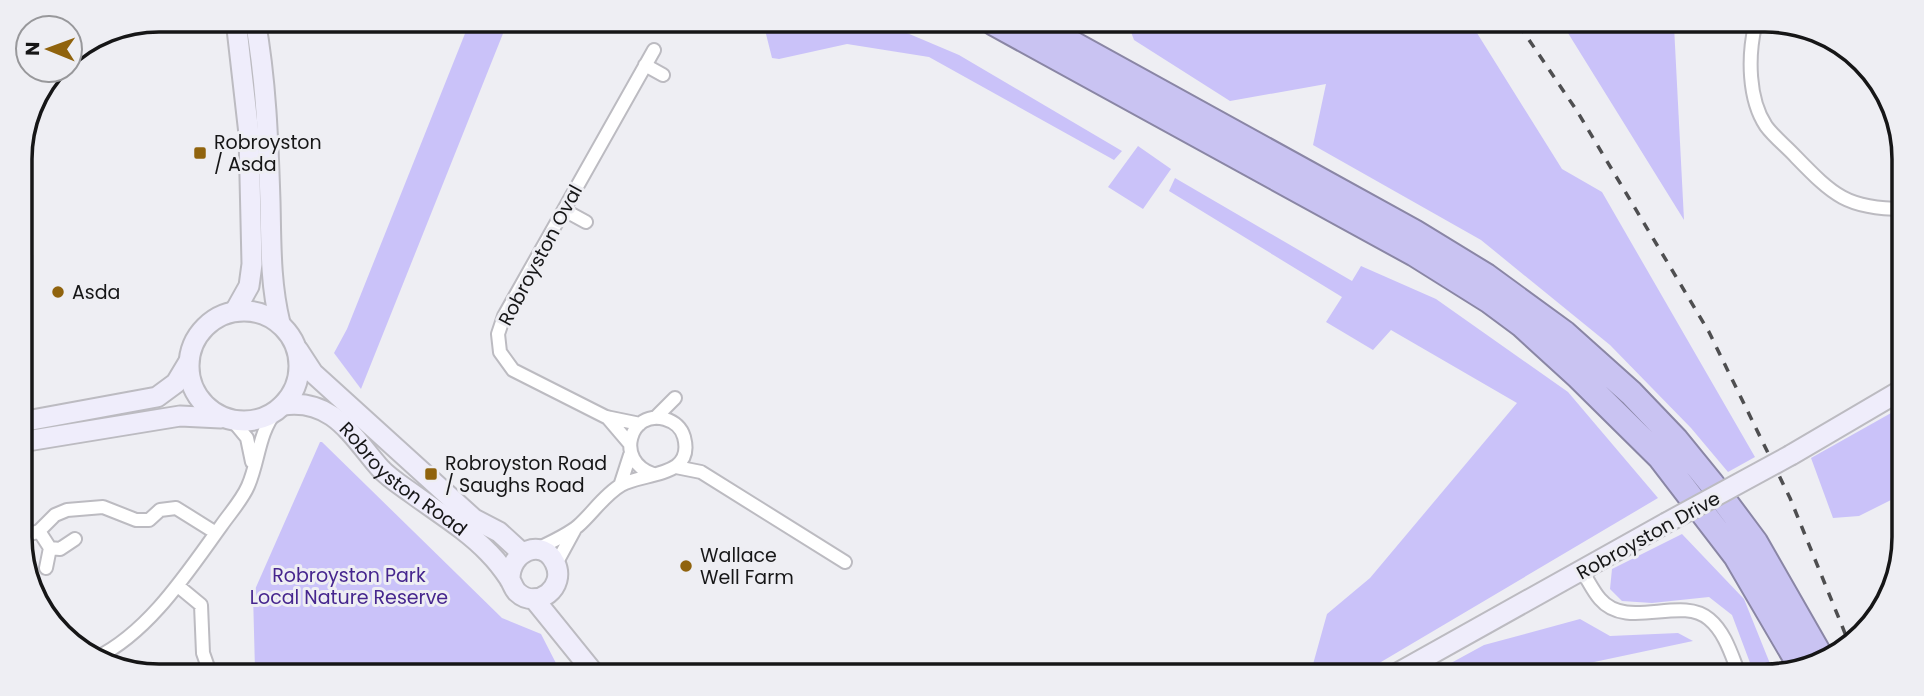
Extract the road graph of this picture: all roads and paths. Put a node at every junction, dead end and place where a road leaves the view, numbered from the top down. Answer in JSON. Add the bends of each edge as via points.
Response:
{"nodes":[{"id":1,"x":237,"y":32,"type":"edge"},
{"id":2,"x":257,"y":32,"type":"edge"},
{"id":3,"x":996,"y":32,"type":"edge"},
{"id":4,"x":1011,"y":32,"type":"edge"},
{"id":5,"x":1051,"y":32,"type":"edge"},
{"id":6,"x":1754,"y":32,"type":"edge"},
{"id":7,"x":654,"y":50,"type":"dead end"},
{"id":8,"x":645,"y":65,"type":"junction"},
{"id":9,"x":1086,"y":73,"type":"junction"},
{"id":10,"x":663,"y":75,"type":"dead end"},
{"id":11,"x":1892,"y":209,"type":"edge"},
{"id":12,"x":564,"y":210,"type":"junction"},
{"id":13,"x":586,"y":222,"type":"dead end"},
{"id":14,"x":235,"y":310,"type":"junction"},
{"id":15,"x":280,"y":323,"type":"junction"},
{"id":16,"x":297,"y":349,"type":"junction"},
{"id":17,"x":188,"y":363,"type":"junction"},
{"id":18,"x":1892,"y":396,"type":"edge"},
{"id":19,"x":280,"y":408,"type":"junction"},
{"id":20,"x":606,"y":417,"type":"junction"},
{"id":21,"x":655,"y":418,"type":"junction"},
{"id":22,"x":229,"y":419,"type":"junction"},
{"id":23,"x":32,"y":420,"type":"edge"},
{"id":24,"x":640,"y":424,"type":"junction"},
{"id":25,"x":678,"y":425,"type":"junction"},
{"id":26,"x":32,"y":440,"type":"edge"},
{"id":27,"x":685,"y":448,"type":"junction"},
{"id":28,"x":630,"y":449,"type":"junction"},
{"id":29,"x":676,"y":467,"type":"junction"},
{"id":30,"x":253,"y":472,"type":"junction"},
{"id":31,"x":701,"y":472,"type":"junction"},
{"id":32,"x":653,"y":474,"type":"junction"},
{"id":33,"x":620,"y":486,"type":"junction"},
{"id":34,"x":575,"y":528,"type":"junction"},
{"id":35,"x":39,"y":531,"type":"junction"},
{"id":36,"x":32,"y":533,"type":"edge"},
{"id":37,"x":216,"y":533,"type":"junction"},
{"id":38,"x":75,"y":539,"type":"dead end"},
{"id":39,"x":50,"y":548,"type":"junction"},
{"id":40,"x":528,"y":552,"type":"junction"},
{"id":41,"x":845,"y":562,"type":"dead end"},
{"id":42,"x":556,"y":564,"type":"junction"},
{"id":43,"x":46,"y":568,"type":"dead end"},
{"id":44,"x":1582,"y":571,"type":"junction"},
{"id":45,"x":510,"y":580,"type":"junction"},
{"id":46,"x":178,"y":586,"type":"junction"},
{"id":47,"x":543,"y":595,"type":"junction"},
{"id":48,"x":106,"y":653,"type":"edge"},
{"id":49,"x":1819,"y":653,"type":"edge"},
{"id":50,"x":1797,"y":660,"type":"edge"},
{"id":51,"x":207,"y":664,"type":"edge"},
{"id":52,"x":587,"y":664,"type":"edge"},
{"id":53,"x":1414,"y":664,"type":"edge"},
{"id":54,"x":1735,"y":664,"type":"edge"}],
"edges":[{"from":1,"to":14,"type":"main road","via":[[249,134],[253,264],[249,286]]},
{"from":2,"to":15,"type":"main road","via":[[268,121],[273,284]]},
{"from":3,"to":9,"type":"highway"},
{"from":4,"to":9,"type":"highway"},
{"from":5,"to":49,"type":"highway","via":[[1414,232],[1564,333],[1631,393],[1711,482],[1755,542]]},
{"from":6,"to":11,"type":"street","via":[[1751,68],[1755,101],[1766,125],[1827,189],[1859,205]]},
{"from":7,"to":8,"type":"street","name":"Robroyston Oval"},
{"from":8,"to":10,"type":"street"},
{"from":8,"to":12,"type":"street","name":"Robroyston Oval"},
{"from":9,"to":50,"type":"highway","via":[[1415,254],[1521,324],[1660,457],[1736,556]]},
{"from":12,"to":13,"type":"street"},
{"from":12,"to":20,"type":"street","name":"Robroyston Oval","via":[[504,316],[498,334],[500,352],[513,369]]},
{"from":14,"to":15,"type":"main road","via":[[254,311]]},
{"from":14,"to":17,"type":"main road","via":[[208,323],[195,339]]},
{"from":15,"to":16,"type":"main road"},
{"from":16,"to":19,"type":"main road","via":[[299,375],[294,391]]},
{"from":16,"to":40,"type":"main road","name":"Robroyston Road","via":[[313,373],[474,519]]},
{"from":17,"to":22,"type":"main road","via":[[191,383],[204,404]]},
{"from":17,"to":23,"type":"main road","via":[[176,383],[156,397]]},
{"from":18,"to":44,"type":"main road","name":"Robroyston Drive","bridge":true},
{"from":19,"to":22,"type":"main road","via":[[252,421]]},
{"from":19,"to":30,"type":"street","via":[[263,433]]},
{"from":19,"to":45,"type":"main road","name":"Robroyston Road","via":[[300,405],[342,422],[382,471],[465,532]]},
{"from":20,"to":24,"type":"street"},
{"from":20,"to":28,"type":"street"},
{"from":21,"to":24,"type":"street"},
{"from":21,"to":25,"type":"street"},
{"from":21,"to":25,"type":"street","via":[[675,398]]},
{"from":22,"to":26,"type":"main road","via":[[180,416]]},
{"from":22,"to":30,"type":"street","via":[[247,438]]},
{"from":24,"to":28,"type":"street","via":[[632,433]]},
{"from":25,"to":27,"type":"street"},
{"from":27,"to":29,"type":"street"},
{"from":27,"to":31,"type":"street"},
{"from":28,"to":32,"type":"street","via":[[639,468]]},
{"from":28,"to":33,"type":"street"},
{"from":29,"to":31,"type":"street"},
{"from":29,"to":32,"type":"street"},
{"from":30,"to":37,"type":"street","via":[[247,489]]},
{"from":31,"to":41,"type":"street"},
{"from":32,"to":33,"type":"street"},
{"from":33,"to":34,"type":"street"},
{"from":34,"to":40,"type":"street"},
{"from":34,"to":42,"type":"street"},
{"from":35,"to":36,"type":"street"},
{"from":35,"to":37,"type":"street","via":[[67,510],[103,507],[136,520],[149,520],[160,510],[176,508]]},
{"from":35,"to":39,"type":"street"},
{"from":37,"to":46,"type":"street"},
{"from":38,"to":39,"type":"street","via":[[60,550]]},
{"from":39,"to":43,"type":"street"},
{"from":40,"to":42,"type":"main road","name":"Robroyston Road","via":[[543,552]]},
{"from":40,"to":45,"type":"main road","via":[[512,564]]},
{"from":42,"to":47,"type":"main road","via":[[558,576]]},
{"from":44,"to":53,"type":"main road","name":"Robroyston Drive"},
{"from":44,"to":54,"type":"street","via":[[1601,600],[1620,612],[1683,610],[1708,617]]},
{"from":45,"to":47,"type":"main road","name":"Robroyston Road","via":[[517,592]]},
{"from":46,"to":48,"type":"street"},
{"from":46,"to":51,"type":"street","via":[[201,604]]},
{"from":47,"to":52,"type":"main road","name":"Robroyston Road"}]}
